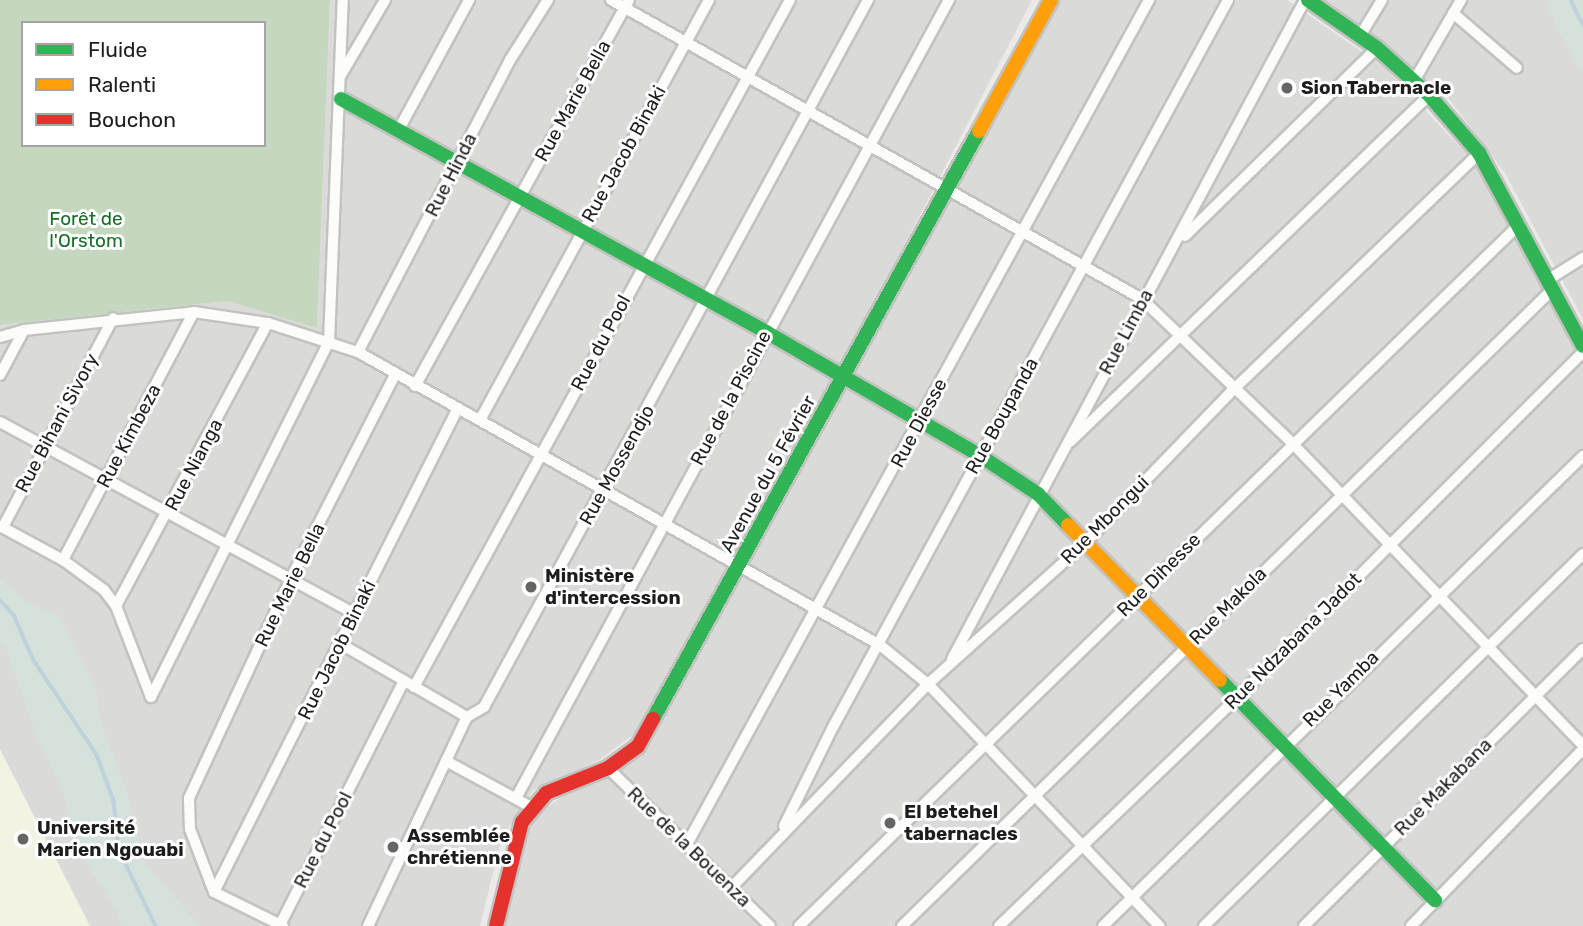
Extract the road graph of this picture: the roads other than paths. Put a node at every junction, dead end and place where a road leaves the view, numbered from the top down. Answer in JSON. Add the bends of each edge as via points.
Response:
{"nodes":[{"id":1,"x":343,"y":0,"type":"edge"},
{"id":2,"x":384,"y":0,"type":"edge"},
{"id":3,"x":469,"y":0,"type":"edge"},
{"id":4,"x":548,"y":0,"type":"edge"},
{"id":5,"x":611,"y":0,"type":"edge"},
{"id":6,"x":709,"y":0,"type":"edge"},
{"id":7,"x":790,"y":0,"type":"edge"},
{"id":8,"x":868,"y":0,"type":"edge"},
{"id":9,"x":949,"y":0,"type":"edge"},
{"id":10,"x":1051,"y":0,"type":"edge"},
{"id":11,"x":1149,"y":0,"type":"edge"},
{"id":12,"x":1228,"y":0,"type":"edge"},
{"id":13,"x":1307,"y":0,"type":"edge"},
{"id":14,"x":1382,"y":0,"type":"edge"},
{"id":15,"x":1461,"y":0,"type":"edge"},
{"id":16,"x":627,"y":4,"type":"edge"},
{"id":17,"x":1453,"y":13,"type":"junction"},
{"id":18,"x":1360,"y":36,"type":"junction"},
{"id":19,"x":686,"y":41,"type":"junction"},
{"id":20,"x":1377,"y":48,"type":"junction"},
{"id":21,"x":1517,"y":68,"type":"dead end"},
{"id":22,"x":339,"y":78,"type":"junction"},
{"id":23,"x":749,"y":78,"type":"junction"},
{"id":24,"x":1414,"y":81,"type":"junction"},
{"id":25,"x":1429,"y":95,"type":"junction"},
{"id":26,"x":341,"y":99,"type":"junction"},
{"id":27,"x":809,"y":113,"type":"junction"},
{"id":28,"x":398,"y":131,"type":"junction"},
{"id":29,"x":870,"y":147,"type":"junction"},
{"id":30,"x":1479,"y":153,"type":"junction"},
{"id":31,"x":458,"y":164,"type":"junction"},
{"id":32,"x":946,"y":188,"type":"junction"},
{"id":33,"x":519,"y":198,"type":"junction"},
{"id":34,"x":1520,"y":223,"type":"junction"},
{"id":35,"x":1023,"y":231,"type":"junction"},
{"id":36,"x":582,"y":232,"type":"junction"},
{"id":37,"x":1177,"y":244,"type":"junction"},
{"id":38,"x":1583,"y":258,"type":"edge"},
{"id":39,"x":643,"y":266,"type":"junction"},
{"id":40,"x":1085,"y":266,"type":"junction"},
{"id":41,"x":1552,"y":284,"type":"junction"},
{"id":42,"x":705,"y":299,"type":"junction"},
{"id":43,"x":1142,"y":299,"type":"junction"},
{"id":44,"x":194,"y":312,"type":"junction"},
{"id":45,"x":113,"y":318,"type":"junction"},
{"id":46,"x":268,"y":323,"type":"junction"},
{"id":47,"x":24,"y":330,"type":"junction"},
{"id":48,"x":766,"y":332,"type":"junction"},
{"id":49,"x":0,"y":337,"type":"edge"},
{"id":50,"x":1178,"y":338,"type":"junction"},
{"id":51,"x":329,"y":342,"type":"junction"},
{"id":52,"x":1583,"y":346,"type":"edge"},
{"id":53,"x":358,"y":352,"type":"junction"},
{"id":54,"x":1583,"y":352,"type":"edge"},
{"id":55,"x":0,"y":375,"type":"edge"},
{"id":56,"x":395,"y":375,"type":"junction"},
{"id":57,"x":842,"y":380,"type":"junction"},
{"id":58,"x":415,"y":386,"type":"junction"},
{"id":59,"x":1233,"y":390,"type":"junction"},
{"id":60,"x":458,"y":408,"type":"junction"},
{"id":61,"x":480,"y":420,"type":"junction"},
{"id":62,"x":0,"y":422,"type":"edge"},
{"id":63,"x":919,"y":422,"type":"junction"},
{"id":64,"x":1292,"y":443,"type":"junction"},
{"id":65,"x":44,"y":445,"type":"junction"},
{"id":66,"x":1062,"y":450,"type":"junction"},
{"id":67,"x":541,"y":455,"type":"junction"},
{"id":68,"x":979,"y":455,"type":"junction"},
{"id":69,"x":1583,"y":456,"type":"edge"},
{"id":70,"x":108,"y":477,"type":"junction"},
{"id":71,"x":602,"y":490,"type":"junction"},
{"id":72,"x":1038,"y":494,"type":"junction"},
{"id":73,"x":1341,"y":494,"type":"junction"},
{"id":74,"x":169,"y":512,"type":"junction"},
{"id":75,"x":662,"y":524,"type":"junction"},
{"id":76,"x":1,"y":527,"type":"edge"},
{"id":77,"x":1086,"y":542,"type":"junction"},
{"id":78,"x":1390,"y":545,"type":"junction"},
{"id":79,"x":229,"y":546,"type":"junction"},
{"id":80,"x":1583,"y":554,"type":"edge"},
{"id":81,"x":63,"y":560,"type":"junction"},
{"id":82,"x":737,"y":568,"type":"junction"},
{"id":83,"x":291,"y":579,"type":"junction"},
{"id":84,"x":1438,"y":594,"type":"junction"},
{"id":85,"x":1138,"y":596,"type":"junction"},
{"id":86,"x":116,"y":606,"type":"junction"},
{"id":87,"x":819,"y":609,"type":"junction"},
{"id":88,"x":355,"y":614,"type":"junction"},
{"id":89,"x":341,"y":644,"type":"junction"},
{"id":90,"x":880,"y":645,"type":"junction"},
{"id":91,"x":1189,"y":646,"type":"junction"},
{"id":92,"x":1488,"y":646,"type":"junction"},
{"id":93,"x":1583,"y":649,"type":"edge"},
{"id":94,"x":949,"y":665,"type":"junction"},
{"id":95,"x":404,"y":681,"type":"junction"},
{"id":96,"x":928,"y":684,"type":"junction"},
{"id":97,"x":414,"y":687,"type":"junction"},
{"id":98,"x":1535,"y":696,"type":"junction"},
{"id":99,"x":1237,"y":698,"type":"junction"},
{"id":100,"x":467,"y":717,"type":"junction"},
{"id":101,"x":986,"y":746,"type":"junction"},
{"id":102,"x":1283,"y":747,"type":"junction"},
{"id":103,"x":1583,"y":747,"type":"edge"},
{"id":104,"x":446,"y":761,"type":"junction"},
{"id":105,"x":608,"y":768,"type":"junction"},
{"id":106,"x":1035,"y":797,"type":"junction"},
{"id":107,"x":516,"y":798,"type":"junction"},
{"id":108,"x":1335,"y":798,"type":"junction"},
{"id":109,"x":531,"y":807,"type":"junction"},
{"id":110,"x":780,"y":833,"type":"junction"},
{"id":111,"x":687,"y":844,"type":"junction"},
{"id":112,"x":1080,"y":845,"type":"junction"},
{"id":113,"x":1381,"y":849,"type":"junction"},
{"id":114,"x":731,"y":888,"type":"junction"},
{"id":115,"x":214,"y":892,"type":"junction"},
{"id":116,"x":1133,"y":897,"type":"junction"},
{"id":117,"x":1435,"y":900,"type":"junction"},
{"id":118,"x":282,"y":925,"type":"edge"},
{"id":119,"x":368,"y":926,"type":"edge"},
{"id":120,"x":496,"y":926,"type":"edge"},
{"id":121,"x":770,"y":926,"type":"edge"},
{"id":122,"x":799,"y":926,"type":"edge"},
{"id":123,"x":902,"y":926,"type":"edge"},
{"id":124,"x":999,"y":926,"type":"edge"},
{"id":125,"x":1103,"y":926,"type":"edge"},
{"id":126,"x":1160,"y":926,"type":"edge"},
{"id":127,"x":1204,"y":926,"type":"edge"},
{"id":128,"x":1304,"y":926,"type":"edge"},
{"id":129,"x":1411,"y":926,"type":"edge"}],
"edges":[{"from":1,"to":22,"type":"street"},
{"from":2,"to":22,"type":"street"},
{"from":3,"to":28,"type":"street"},
{"from":4,"to":31,"type":"street","name":"Rue Hinda","via":[[510,60]]},
{"from":5,"to":16,"type":"street"},
{"from":6,"to":19,"type":"street","name":"Rue Jacob Binaki"},
{"from":7,"to":23,"type":"street","name":"Rue du Pool"},
{"from":8,"to":27,"type":"street","name":"Rue Mossendjo"},
{"from":9,"to":29,"type":"street","name":"Rue de la Piscine"},
{"from":10,"to":32,"type":"street","name":"Avenue du 5 Février"},
{"from":11,"to":35,"type":"street","name":"Rue Diesse"},
{"from":12,"to":40,"type":"street","name":"Rue Boupanda"},
{"from":13,"to":18,"type":"street"},
{"from":13,"to":37,"type":"street","name":"Rue Limba"},
{"from":14,"to":18,"type":"street"},
{"from":15,"to":17,"type":"street"},
{"from":16,"to":19,"type":"street"},
{"from":16,"to":33,"type":"street","name":"Rue Marie Bella"},
{"from":17,"to":21,"type":"street"},
{"from":17,"to":24,"type":"street"},
{"from":18,"to":20,"type":"street"},
{"from":19,"to":23,"type":"street"},
{"from":19,"to":36,"type":"street","name":"Rue Jacob Binaki"},
{"from":20,"to":24,"type":"street"},
{"from":20,"to":37,"type":"street"},
{"from":22,"to":26,"type":"street"},
{"from":23,"to":27,"type":"street"},
{"from":23,"to":39,"type":"street","name":"Rue du Pool"},
{"from":24,"to":25,"type":"street"},
{"from":25,"to":30,"type":"street"},
{"from":25,"to":50,"type":"street"},
{"from":26,"to":28,"type":"street"},
{"from":26,"to":51,"type":"street"},
{"from":27,"to":29,"type":"street"},
{"from":27,"to":42,"type":"street","name":"Rue Mossendjo"},
{"from":28,"to":31,"type":"street"},
{"from":29,"to":32,"type":"street"},
{"from":29,"to":48,"type":"street","name":"Rue de la Piscine"},
{"from":30,"to":34,"type":"street"},
{"from":30,"to":59,"type":"street","name":"Rue Mbongui"},
{"from":31,"to":33,"type":"street"},
{"from":31,"to":53,"type":"street","name":"Rue Hinda"},
{"from":32,"to":35,"type":"street"},
{"from":32,"to":57,"type":"street","name":"Avenue du 5 Février"},
{"from":33,"to":36,"type":"street"},
{"from":33,"to":58,"type":"street","name":"Rue Marie Bella"},
{"from":34,"to":41,"type":"street"},
{"from":34,"to":64,"type":"street","name":"Rue Dihesse"},
{"from":35,"to":40,"type":"street"},
{"from":35,"to":63,"type":"street","name":"Rue Diesse"},
{"from":36,"to":39,"type":"street"},
{"from":36,"to":61,"type":"street","name":"Rue Jacob Binaki"},
{"from":37,"to":43,"type":"street","name":"Rue Limba"},
{"from":38,"to":41,"type":"street","name":"Rue Makola"},
{"from":39,"to":42,"type":"street"},
{"from":39,"to":67,"type":"street","name":"Rue du Pool"},
{"from":40,"to":43,"type":"street"},
{"from":40,"to":68,"type":"street","name":"Rue Boupanda"},
{"from":41,"to":52,"type":"street"},
{"from":41,"to":73,"type":"street","name":"Rue Makola"},
{"from":42,"to":48,"type":"street"},
{"from":42,"to":71,"type":"street","name":"Rue Mossendjo"},
{"from":43,"to":50,"type":"street"},
{"from":43,"to":66,"type":"street","name":"Rue Limba"},
{"from":44,"to":45,"type":"street"},
{"from":44,"to":46,"type":"street"},
{"from":44,"to":70,"type":"street","name":"Rue Kimbeza"},
{"from":45,"to":47,"type":"street"},
{"from":45,"to":65,"type":"street","name":"Rue Bihani Sivory"},
{"from":46,"to":51,"type":"street"},
{"from":46,"to":74,"type":"street","name":"Rue Nianga"},
{"from":47,"to":49,"type":"street"},
{"from":47,"to":55,"type":"street"},
{"from":48,"to":57,"type":"street"},
{"from":48,"to":75,"type":"street","name":"Rue de la Piscine"},
{"from":50,"to":59,"type":"street"},
{"from":50,"to":66,"type":"street"},
{"from":51,"to":53,"type":"street"},
{"from":51,"to":79,"type":"street"},
{"from":53,"to":56,"type":"street"},
{"from":54,"to":78,"type":"street","name":"Rue Ndzabana Jadot"},
{"from":56,"to":58,"type":"street"},
{"from":56,"to":83,"type":"street","name":"Rue Marie Bella"},
{"from":57,"to":63,"type":"street"},
{"from":57,"to":82,"type":"street","name":"Avenue du 5 Février"},
{"from":58,"to":60,"type":"street"},
{"from":59,"to":64,"type":"street"},
{"from":59,"to":77,"type":"street","name":"Rue Mbongui"},
{"from":60,"to":61,"type":"street"},
{"from":60,"to":88,"type":"street","name":"Rue Jacob Binaki"},
{"from":61,"to":67,"type":"street"},
{"from":62,"to":65,"type":"street"},
{"from":63,"to":68,"type":"street"},
{"from":63,"to":87,"type":"street","name":"Rue Diesse"},
{"from":64,"to":73,"type":"street"},
{"from":64,"to":85,"type":"street","name":"Rue Dihesse"},
{"from":65,"to":70,"type":"street"},
{"from":65,"to":76,"type":"street","name":"Rue Bihani Sivory"},
{"from":66,"to":72,"type":"street","name":"Rue Limba"},
{"from":67,"to":71,"type":"street"},
{"from":67,"to":97,"type":"street","name":"Rue du Pool"},
{"from":68,"to":72,"type":"street"},
{"from":68,"to":90,"type":"street","name":"Rue Boupanda"},
{"from":69,"to":84,"type":"street","name":"Rue Yamba"},
{"from":70,"to":74,"type":"street"},
{"from":70,"to":81,"type":"street","name":"Rue Kimbeza"},
{"from":71,"to":75,"type":"street"},
{"from":71,"to":100,"type":"street","name":"Rue Mossendjo","via":[[484,707]]},
{"from":72,"to":77,"type":"street"},
{"from":72,"to":94,"type":"street","name":"Rue Limba"},
{"from":73,"to":78,"type":"street"},
{"from":73,"to":91,"type":"street","name":"Rue Makola"},
{"from":74,"to":79,"type":"street"},
{"from":74,"to":86,"type":"street","name":"Rue Nianga"},
{"from":75,"to":82,"type":"street"},
{"from":75,"to":107,"type":"street","name":"Rue de la Piscine"},
{"from":76,"to":81,"type":"street"},
{"from":77,"to":85,"type":"street"},
{"from":77,"to":94,"type":"street","name":"Rue Mbongui"},
{"from":78,"to":84,"type":"street"},
{"from":78,"to":99,"type":"street","name":"Rue Ndzabana Jadot"},
{"from":79,"to":83,"type":"street"},
{"from":79,"to":86,"type":"street","via":[[151,697]]},
{"from":80,"to":92,"type":"street"},
{"from":81,"to":86,"type":"street","via":[[92,580]]},
{"from":82,"to":87,"type":"street"},
{"from":82,"to":105,"type":"street","name":"Avenue du 5 Février","via":[[638,746]]},
{"from":83,"to":88,"type":"street"},
{"from":83,"to":115,"type":"street","name":"Rue Marie Bella","via":[[189,799],[190,829]]},
{"from":84,"to":92,"type":"street"},
{"from":84,"to":102,"type":"street","name":"Rue Yamba"},
{"from":85,"to":91,"type":"street"},
{"from":85,"to":101,"type":"street","name":"Rue Dihesse"},
{"from":87,"to":90,"type":"street"},
{"from":87,"to":111,"type":"street","name":"Rue Diesse"},
{"from":88,"to":89,"type":"street","name":"Rue Jacob Binaki"},
{"from":89,"to":95,"type":"street"},
{"from":89,"to":115,"type":"street","name":"Rue Jacob Binaki"},
{"from":90,"to":96,"type":"street"},
{"from":90,"to":110,"type":"street","name":"Rue Boupanda"},
{"from":91,"to":99,"type":"street"},
{"from":91,"to":106,"type":"street","name":"Rue Makola"},
{"from":92,"to":98,"type":"street"},
{"from":92,"to":108,"type":"street"},
{"from":93,"to":98,"type":"street","name":"Rue Makabana"},
{"from":94,"to":96,"type":"street","name":"Rue Mbongui"},
{"from":95,"to":97,"type":"street"},
{"from":95,"to":118,"type":"street","name":"Rue du Pool"},
{"from":96,"to":101,"type":"street"},
{"from":96,"to":110,"type":"street","name":"Rue Mbongui"},
{"from":97,"to":100,"type":"street"},
{"from":98,"to":103,"type":"street"},
{"from":98,"to":113,"type":"street","name":"Rue Makabana"},
{"from":99,"to":102,"type":"street"},
{"from":99,"to":112,"type":"street","name":"Rue Ndzabana Jadot"},
{"from":100,"to":104,"type":"street","name":"Rue Mossendjo"},
{"from":101,"to":106,"type":"street"},
{"from":101,"to":122,"type":"street","name":"Rue Dihesse"},
{"from":102,"to":108,"type":"street"},
{"from":102,"to":116,"type":"street","name":"Rue Yamba"},
{"from":103,"to":117,"type":"street"},
{"from":104,"to":107,"type":"street"},
{"from":104,"to":119,"type":"street","name":"Rue Mossendjo"},
{"from":105,"to":109,"type":"street","name":"Avenue du 5 Février","via":[[564,784]]},
{"from":105,"to":111,"type":"street","name":"Rue de la Bouenza"},
{"from":106,"to":112,"type":"street"},
{"from":106,"to":123,"type":"street","name":"Rue Makola"},
{"from":107,"to":109,"type":"street"},
{"from":108,"to":113,"type":"street"},
{"from":108,"to":127,"type":"street"},
{"from":109,"to":120,"type":"street","name":"Avenue du 5 Février","via":[[513,845]]},
{"from":110,"to":114,"type":"street","name":"Rue Mbongui"},
{"from":111,"to":114,"type":"street","name":"Rue de la Bouenza"},
{"from":112,"to":116,"type":"street"},
{"from":112,"to":124,"type":"street","name":"Rue Ndzabana Jadot"},
{"from":113,"to":117,"type":"street"},
{"from":113,"to":128,"type":"street","name":"Rue Makabana"},
{"from":114,"to":121,"type":"street","name":"Rue de la Bouenza"},
{"from":115,"to":118,"type":"street"},
{"from":116,"to":125,"type":"street","name":"Rue Yamba"},
{"from":116,"to":126,"type":"street"},
{"from":117,"to":129,"type":"street"}]}
